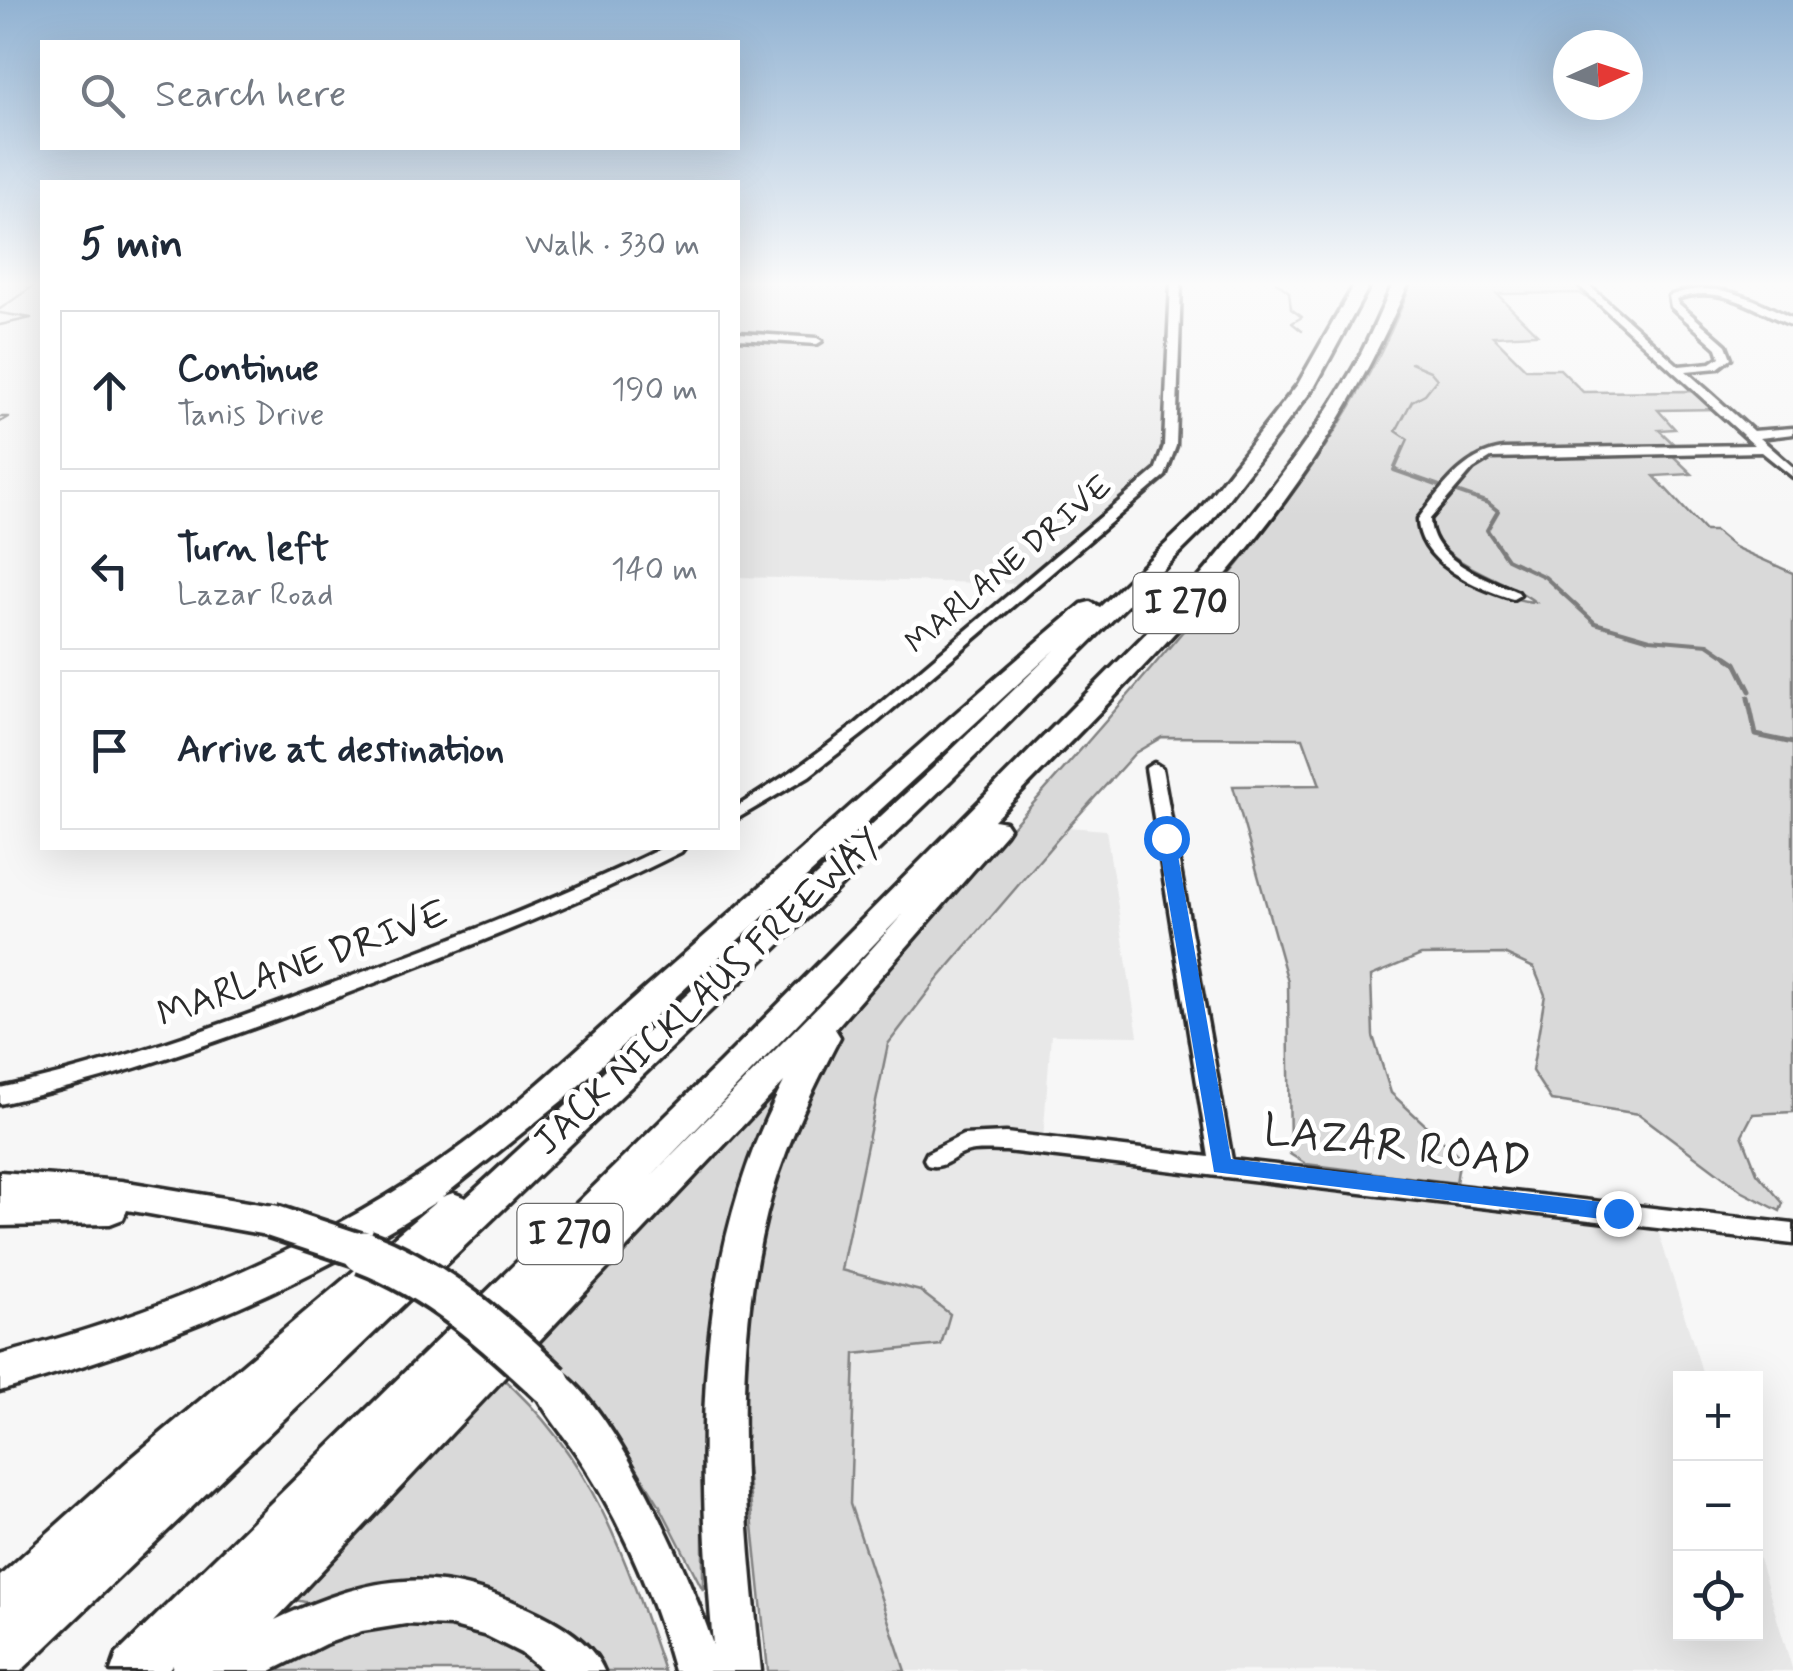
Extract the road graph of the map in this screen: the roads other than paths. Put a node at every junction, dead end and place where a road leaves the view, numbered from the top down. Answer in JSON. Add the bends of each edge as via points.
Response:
{"nodes":[{"id":1,"x":1173,"y":360,"type":"edge"},
{"id":2,"x":1321,"y":360,"type":"edge"},
{"id":3,"x":1365,"y":360,"type":"edge"},
{"id":4,"x":1665,"y":360,"type":"edge"},
{"id":5,"x":1723,"y":360,"type":"edge"},
{"id":6,"x":1675,"y":369,"type":"junction"},
{"id":7,"x":1793,"y":431,"type":"edge"},
{"id":8,"x":1750,"y":435,"type":"junction"},
{"id":9,"x":1765,"y":448,"type":"junction"},
{"id":10,"x":1793,"y":473,"type":"edge"},
{"id":11,"x":1201,"y":521,"type":"junction"},
{"id":12,"x":1514,"y":595,"type":"dead end"},
{"id":13,"x":1116,"y":680,"type":"junction"},
{"id":14,"x":1154,"y":768,"type":"dead end"},
{"id":15,"x":740,"y":812,"type":"edge"},
{"id":16,"x":670,"y":850,"type":"edge"},
{"id":17,"x":851,"y":992,"type":"junction"},
{"id":18,"x":0,"y":1096,"type":"edge"},
{"id":19,"x":934,"y":1158,"type":"dead end"},
{"id":20,"x":1222,"y":1166,"type":"junction"},
{"id":21,"x":513,"y":1176,"type":"junction"},
{"id":22,"x":0,"y":1186,"type":"edge"},
{"id":23,"x":0,"y":1211,"type":"edge"},
{"id":24,"x":222,"y":1213,"type":"junction"},
{"id":25,"x":1793,"y":1234,"type":"edge"},
{"id":26,"x":0,"y":1373,"type":"edge"},
{"id":27,"x":0,"y":1606,"type":"edge"},
{"id":28,"x":0,"y":1659,"type":"edge"},
{"id":29,"x":134,"y":1671,"type":"edge"},
{"id":30,"x":194,"y":1671,"type":"edge"},
{"id":31,"x":226,"y":1671,"type":"edge"},
{"id":32,"x":580,"y":1671,"type":"edge"},
{"id":33,"x":697,"y":1671,"type":"edge"},
{"id":34,"x":738,"y":1671,"type":"edge"}],
"edges":[{"from":1,"to":15,"type":"street","name":"MARLANE DRIVE","via":[[1170,446],[1162,473],[862,727]]},
{"from":2,"to":11,"type":"highway","name":"JACK NICKLAUS FREEWAY","number":"I 270"},
{"from":3,"to":13,"type":"highway","name":"JACK NICKLAUS FREEWAY","number":"I 270","via":[[1292,474]]},
{"from":4,"to":6,"type":"street"},
{"from":5,"to":6,"type":"street"},
{"from":6,"to":8,"type":"street"},
{"from":7,"to":8,"type":"street"},
{"from":8,"to":9,"type":"street"},
{"from":9,"to":10,"type":"street"},
{"from":9,"to":12,"type":"street","via":[[1495,454],[1469,466],[1422,524],[1427,541],[1466,573]]},
{"from":11,"to":21,"type":"highway","name":"JACK NICKLAUS FREEWAY","number":"I 270"},
{"from":11,"to":26,"type":"highway","via":[[1020,668],[644,1008],[442,1178],[349,1234],[216,1298],[118,1339]]},
{"from":13,"to":17,"type":"highway","via":[[1064,756]]},
{"from":13,"to":29,"type":"highway","name":"JACK NICKLAUS FREEWAY","number":"I 270"},
{"from":14,"to":20,"type":"street"},
{"from":16,"to":18,"type":"street","name":"MARLANE DRIVE","via":[[499,929],[240,1026],[114,1069]]},
{"from":17,"to":30,"type":"highway"},
{"from":17,"to":34,"type":"highway","via":[[778,1123],[733,1276],[720,1439]]},
{"from":19,"to":20,"type":"street","name":"LAZAR ROAD","via":[[963,1144],[993,1141]]},
{"from":20,"to":25,"type":"street","name":"LAZAR ROAD"},
{"from":21,"to":27,"type":"highway","via":[[469,1196],[420,1235]]},
{"from":21,"to":28,"type":"highway","name":"JACK NICKLAUS FREEWAY","number":"I 270"},
{"from":22,"to":24,"type":"highway","via":[[120,1195]]},
{"from":23,"to":24,"type":"highway"},
{"from":24,"to":33,"type":"highway","bridge":true,"via":[[272,1221],[385,1260],[496,1333],[550,1384],[595,1440],[642,1524]]},
{"from":31,"to":32,"type":"highway","via":[[328,1618],[393,1601],[504,1616]]}]}
